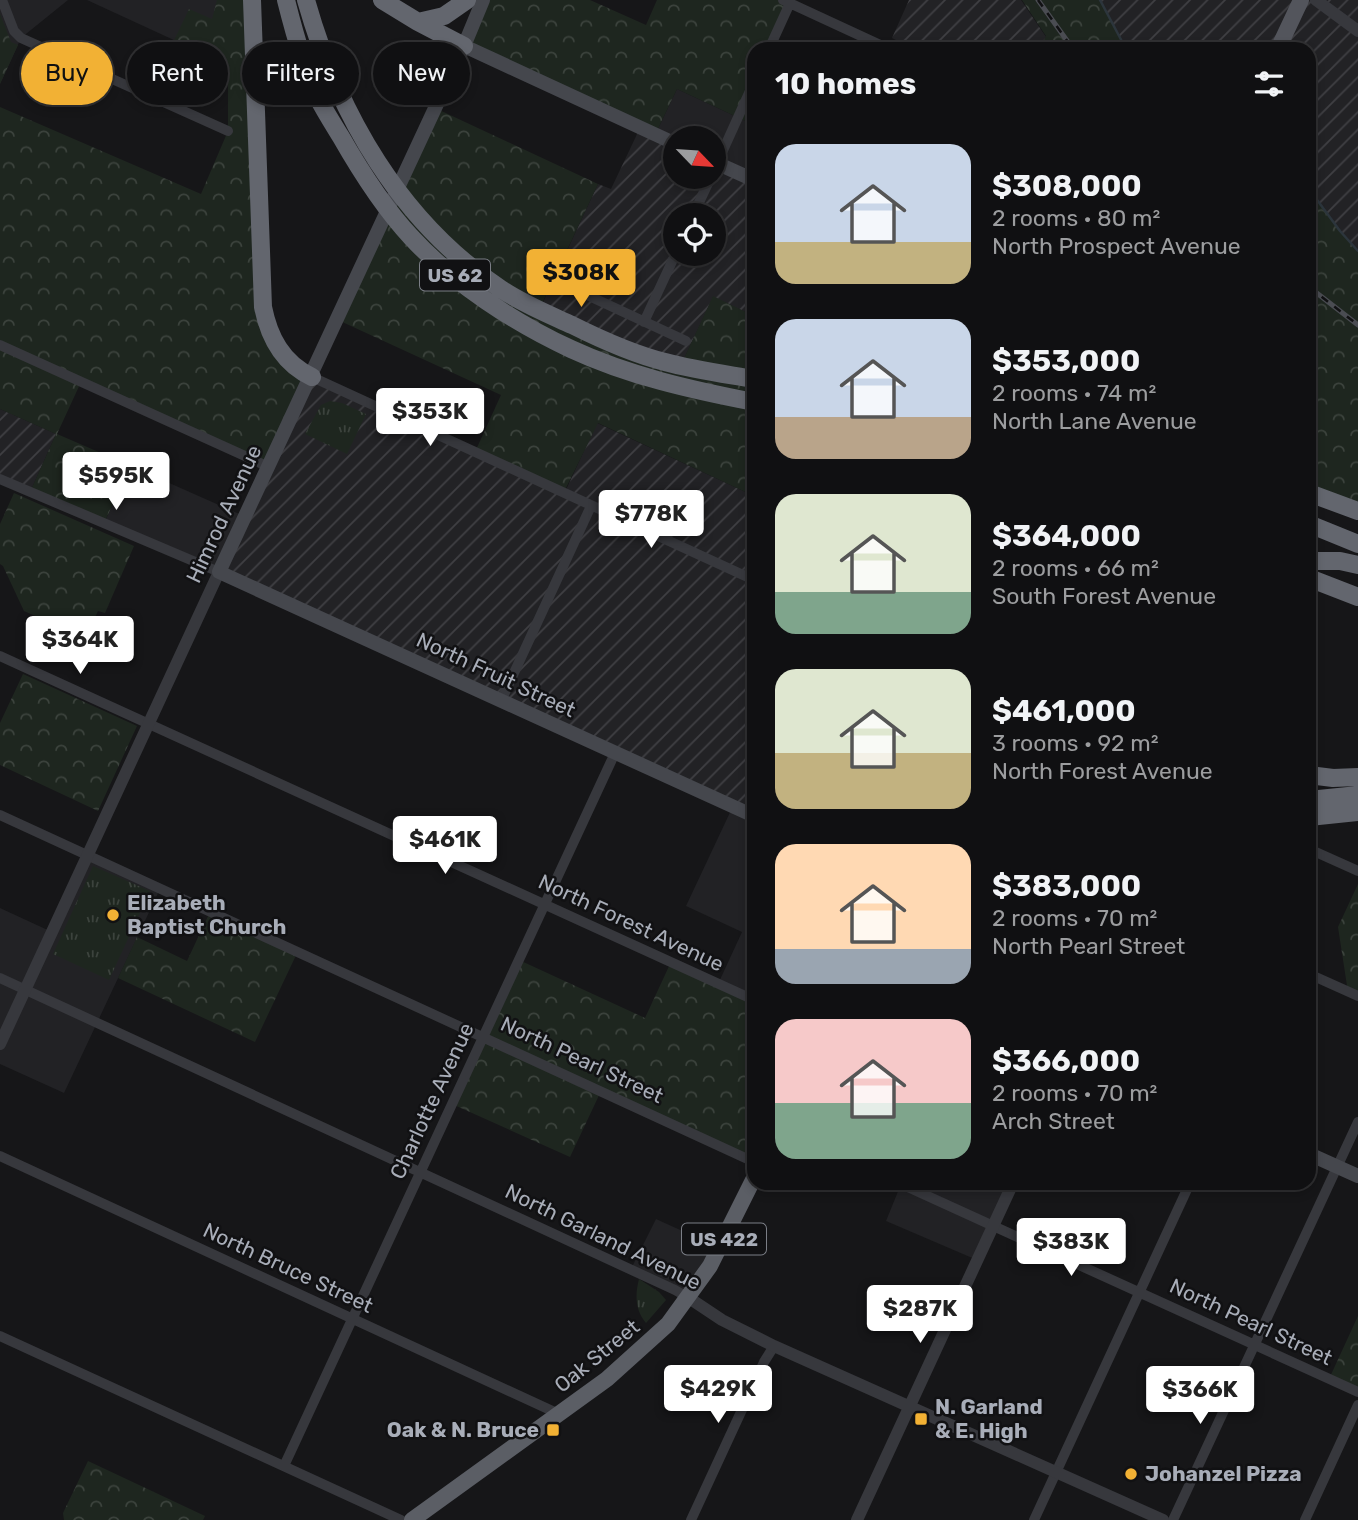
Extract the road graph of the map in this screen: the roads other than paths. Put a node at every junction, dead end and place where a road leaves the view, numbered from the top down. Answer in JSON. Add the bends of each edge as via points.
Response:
{"nodes":[{"id":1,"x":2,"y":0,"type":"edge"},
{"id":2,"x":252,"y":0,"type":"edge"},
{"id":3,"x":286,"y":0,"type":"edge"},
{"id":4,"x":306,"y":0,"type":"edge"},
{"id":5,"x":382,"y":0,"type":"edge"},
{"id":6,"x":467,"y":0,"type":"edge"},
{"id":7,"x":483,"y":0,"type":"edge"},
{"id":8,"x":1301,"y":0,"type":"edge"},
{"id":9,"x":1316,"y":0,"type":"edge"},
{"id":10,"x":787,"y":2,"type":"edge"},
{"id":11,"x":418,"y":22,"type":"junction"},
{"id":12,"x":1358,"y":31,"type":"edge"},
{"id":13,"x":456,"y":42,"type":"edge"},
{"id":14,"x":466,"y":42,"type":"edge"},
{"id":15,"x":772,"y":42,"type":"edge"},
{"id":16,"x":875,"y":42,"type":"edge"},
{"id":17,"x":1282,"y":42,"type":"edge"},
{"id":18,"x":470,"y":49,"type":"edge"},
{"id":19,"x":747,"y":97,"type":"edge"},
{"id":20,"x":436,"y":105,"type":"edge"},
{"id":21,"x":228,"y":131,"type":"dead end"},
{"id":22,"x":663,"y":138,"type":"edge"},
{"id":23,"x":726,"y":142,"type":"edge"},
{"id":24,"x":726,"y":172,"type":"edge"},
{"id":25,"x":747,"y":178,"type":"edge"},
{"id":26,"x":670,"y":266,"type":"edge"},
{"id":27,"x":531,"y":269,"type":"dead end"},
{"id":28,"x":644,"y":322,"type":"junction"},
{"id":29,"x":686,"y":341,"type":"dead end"},
{"id":30,"x":0,"y":345,"type":"edge"},
{"id":31,"x":312,"y":377,"type":"junction"},
{"id":32,"x":747,"y":378,"type":"edge"},
{"id":33,"x":747,"y":401,"type":"edge"},
{"id":34,"x":269,"y":467,"type":"junction"},
{"id":35,"x":0,"y":479,"type":"edge"},
{"id":36,"x":1316,"y":496,"type":"edge"},
{"id":37,"x":591,"y":506,"type":"junction"},
{"id":38,"x":1358,"y":511,"type":"edge"},
{"id":39,"x":1316,"y":527,"type":"edge"},
{"id":40,"x":1358,"y":544,"type":"edge"},
{"id":41,"x":1316,"y":561,"type":"edge"},
{"id":42,"x":1358,"y":565,"type":"edge"},
{"id":43,"x":219,"y":572,"type":"junction"},
{"id":44,"x":747,"y":577,"type":"edge"},
{"id":45,"x":1316,"y":580,"type":"edge"},
{"id":46,"x":1358,"y":597,"type":"edge"},
{"id":47,"x":0,"y":656,"type":"edge"},
{"id":48,"x":501,"y":701,"type":"junction"},
{"id":49,"x":148,"y":724,"type":"junction"},
{"id":50,"x":615,"y":753,"type":"junction"},
{"id":51,"x":1316,"y":776,"type":"edge"},
{"id":52,"x":1358,"y":777,"type":"edge"},
{"id":53,"x":1358,"y":795,"type":"edge"},
{"id":54,"x":1316,"y":799,"type":"edge"},
{"id":55,"x":1358,"y":812,"type":"edge"},
{"id":56,"x":747,"y":813,"type":"edge"},
{"id":57,"x":0,"y":815,"type":"edge"},
{"id":58,"x":1316,"y":816,"type":"edge"},
{"id":59,"x":1316,"y":852,"type":"edge"},
{"id":60,"x":88,"y":855,"type":"junction"},
{"id":61,"x":1358,"y":871,"type":"edge"},
{"id":62,"x":545,"y":904,"type":"junction"},
{"id":63,"x":1316,"y":977,"type":"edge"},
{"id":64,"x":0,"y":978,"type":"edge"},
{"id":65,"x":25,"y":990,"type":"junction"},
{"id":66,"x":1358,"y":996,"type":"edge"},
{"id":67,"x":747,"y":997,"type":"edge"},
{"id":68,"x":484,"y":1036,"type":"junction"},
{"id":69,"x":0,"y":1044,"type":"edge"},
{"id":70,"x":1358,"y":1122,"type":"edge"},
{"id":71,"x":0,"y":1156,"type":"edge"},
{"id":72,"x":1316,"y":1157,"type":"edge"},
{"id":73,"x":747,"y":1159,"type":"edge"},
{"id":74,"x":1337,"y":1166,"type":"junction"},
{"id":75,"x":421,"y":1171,"type":"junction"},
{"id":76,"x":1358,"y":1176,"type":"edge"},
{"id":77,"x":748,"y":1190,"type":"edge"},
{"id":78,"x":915,"y":1190,"type":"edge"},
{"id":79,"x":1010,"y":1190,"type":"edge"},
{"id":80,"x":1188,"y":1190,"type":"edge"},
{"id":81,"x":993,"y":1226,"type":"junction"},
{"id":82,"x":1139,"y":1293,"type":"junction"},
{"id":83,"x":689,"y":1298,"type":"junction"},
{"id":84,"x":352,"y":1318,"type":"junction"},
{"id":85,"x":0,"y":1336,"type":"edge"},
{"id":86,"x":1254,"y":1345,"type":"junction"},
{"id":87,"x":774,"y":1346,"type":"junction"},
{"id":88,"x":1358,"y":1392,"type":"edge"},
{"id":89,"x":1358,"y":1405,"type":"edge"},
{"id":90,"x":909,"y":1407,"type":"junction"},
{"id":91,"x":559,"y":1414,"type":"junction"},
{"id":92,"x":284,"y":1466,"type":"junction"},
{"id":93,"x":1056,"y":1472,"type":"junction"},
{"id":94,"x":401,"y":1520,"type":"edge"},
{"id":95,"x":412,"y":1520,"type":"edge"},
{"id":96,"x":691,"y":1520,"type":"edge"},
{"id":97,"x":857,"y":1520,"type":"edge"},
{"id":98,"x":1034,"y":1520,"type":"edge"},
{"id":99,"x":1163,"y":1520,"type":"edge"},
{"id":100,"x":1173,"y":1520,"type":"edge"},
{"id":101,"x":1305,"y":1520,"type":"edge"}],
"edges":[{"from":1,"to":21,"type":"street","via":[[21,38]]},
{"from":2,"to":31,"type":"highway","via":[[263,307],[277,348]]},
{"from":3,"to":33,"type":"highway","number":"US 62","via":[[317,95],[351,154],[404,228],[443,266],[502,311],[573,350],[678,387]]},
{"from":4,"to":32,"type":"highway","number":"US 62","via":[[319,46],[366,146],[406,202],[453,250],[511,295],[610,343],[666,362]]},
{"from":5,"to":11,"type":"highway"},
{"from":6,"to":11,"type":"highway","via":[[444,16]]},
{"from":7,"to":14,"type":"main road","name":"Himrod Avenue"},
{"from":8,"to":17,"type":"main road"},
{"from":9,"to":12,"type":"street"},
{"from":10,"to":15,"type":"street"},
{"from":10,"to":16,"type":"street"},
{"from":11,"to":13,"type":"highway"},
{"from":18,"to":22,"type":"main road"},
{"from":19,"to":23,"type":"street"},
{"from":20,"to":31,"type":"main road","name":"Himrod Avenue"},
{"from":24,"to":25,"type":"main road"},
{"from":26,"to":28,"type":"street"},
{"from":27,"to":28,"type":"street"},
{"from":28,"to":29,"type":"street"},
{"from":30,"to":34,"type":"street"},
{"from":31,"to":34,"type":"main road","name":"Himrod Avenue"},
{"from":31,"to":37,"type":"street"},
{"from":34,"to":43,"type":"main road","name":"Himrod Avenue"},
{"from":35,"to":43,"type":"street"},
{"from":36,"to":38,"type":"highway"},
{"from":37,"to":44,"type":"street"},
{"from":37,"to":48,"type":"street"},
{"from":39,"to":40,"type":"highway"},
{"from":41,"to":42,"type":"highway"},
{"from":43,"to":48,"type":"main road","name":"North Fruit Street"},
{"from":43,"to":49,"type":"street","name":"Himrod Avenue"},
{"from":45,"to":46,"type":"highway"},
{"from":47,"to":49,"type":"street","name":"North Forest Avenue"},
{"from":48,"to":50,"type":"main road","name":"North Fruit Street"},
{"from":49,"to":60,"type":"street","name":"Himrod Avenue"},
{"from":49,"to":62,"type":"street","name":"North Forest Avenue"},
{"from":50,"to":56,"type":"main road","name":"North Fruit Street"},
{"from":50,"to":62,"type":"street","name":"Charlotte Avenue"},
{"from":51,"to":52,"type":"highway"},
{"from":53,"to":54,"type":"highway"},
{"from":55,"to":58,"type":"highway"},
{"from":57,"to":60,"type":"street","name":"North Pearl Street"},
{"from":59,"to":61,"type":"street"},
{"from":60,"to":65,"type":"street","name":"Himrod Avenue"},
{"from":60,"to":68,"type":"street","name":"North Pearl Street"},
{"from":62,"to":67,"type":"street","name":"North Forest Avenue"},
{"from":62,"to":68,"type":"street","name":"Charlotte Avenue"},
{"from":63,"to":66,"type":"street"},
{"from":64,"to":65,"type":"street","name":"North Garland Avenue"},
{"from":65,"to":69,"type":"street","name":"Himrod Avenue"},
{"from":65,"to":75,"type":"street","name":"North Garland Avenue"},
{"from":68,"to":73,"type":"street","name":"North Pearl Street"},
{"from":68,"to":75,"type":"street","name":"Charlotte Avenue"},
{"from":70,"to":74,"type":"street"},
{"from":71,"to":84,"type":"street","name":"North Bruce Street"},
{"from":72,"to":74,"type":"main road"},
{"from":74,"to":76,"type":"main road"},
{"from":74,"to":86,"type":"street"},
{"from":75,"to":83,"type":"street","name":"North Garland Avenue"},
{"from":75,"to":84,"type":"street","name":"Charlotte Avenue"},
{"from":77,"to":83,"type":"highway","name":"Oak Street","number":"US 422"},
{"from":78,"to":81,"type":"street","name":"North Pearl Street"},
{"from":79,"to":81,"type":"street"},
{"from":80,"to":82,"type":"street"},
{"from":81,"to":82,"type":"street","name":"North Pearl Street"},
{"from":81,"to":90,"type":"street"},
{"from":82,"to":86,"type":"street","name":"North Pearl Street"},
{"from":82,"to":93,"type":"street"},
{"from":83,"to":87,"type":"street","name":"North Garland Avenue"},
{"from":83,"to":91,"type":"highway","name":"Oak Street","number":"US 422","via":[[607,1379]]},
{"from":84,"to":91,"type":"street","name":"North Bruce Street"},
{"from":84,"to":92,"type":"street","name":"Charlotte Avenue"},
{"from":85,"to":92,"type":"street"},
{"from":86,"to":88,"type":"street","name":"North Pearl Street"},
{"from":86,"to":100,"type":"street"},
{"from":87,"to":90,"type":"street","name":"North Garland Avenue"},
{"from":87,"to":96,"type":"street"},
{"from":89,"to":101,"type":"street"},
{"from":90,"to":93,"type":"street","name":"North Garland Avenue"},
{"from":90,"to":97,"type":"street"},
{"from":91,"to":95,"type":"highway","name":"Oak Street","number":"US 422"},
{"from":92,"to":94,"type":"street"},
{"from":93,"to":98,"type":"street"},
{"from":93,"to":99,"type":"street","name":"North Garland Avenue"}]}
